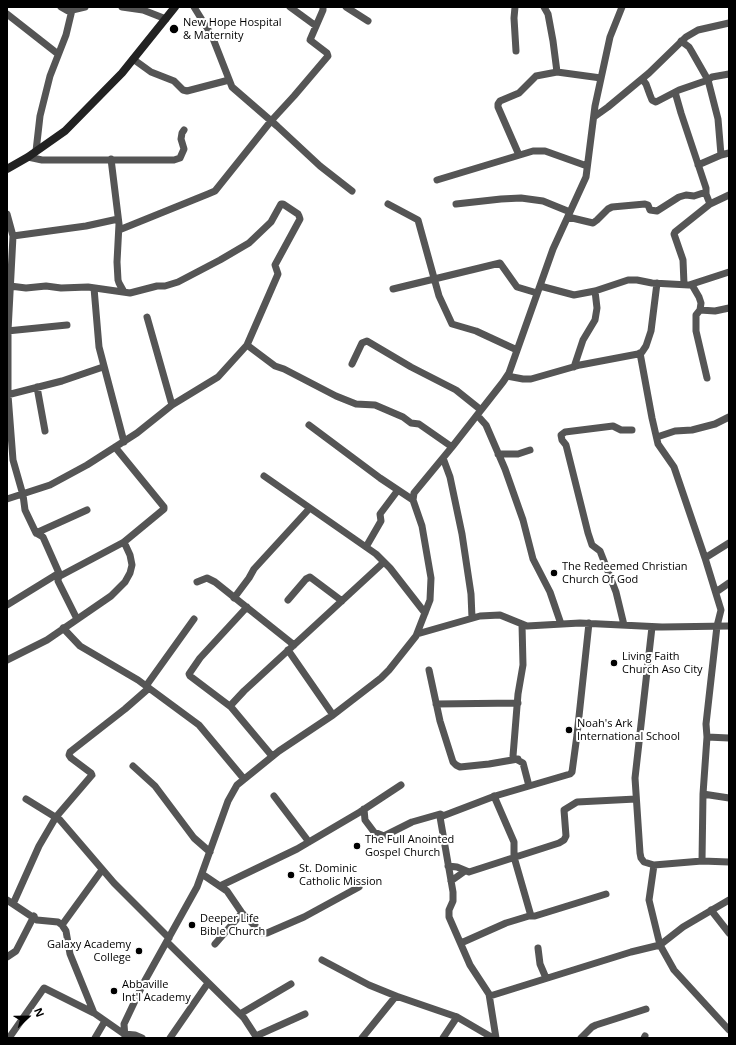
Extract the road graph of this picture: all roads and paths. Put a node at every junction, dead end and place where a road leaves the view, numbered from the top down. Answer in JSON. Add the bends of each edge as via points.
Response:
{"nodes":[{"id":1,"x":61,"y":7,"type":"edge"},
{"id":2,"x":85,"y":7,"type":"edge"},
{"id":3,"x":122,"y":7,"type":"edge"},
{"id":4,"x":175,"y":7,"type":"edge"},
{"id":5,"x":194,"y":7,"type":"edge"},
{"id":6,"x":290,"y":7,"type":"edge"},
{"id":7,"x":323,"y":7,"type":"edge"},
{"id":8,"x":515,"y":7,"type":"edge"},
{"id":9,"x":544,"y":7,"type":"edge"},
{"id":10,"x":622,"y":7,"type":"edge"},
{"id":11,"x":348,"y":8,"type":"edge"},
{"id":12,"x":72,"y":10,"type":"junction"},
{"id":13,"x":7,"y":14,"type":"edge"},
{"id":14,"x":166,"y":19,"type":"junction"},
{"id":15,"x":368,"y":21,"type":"dead end"},
{"id":16,"x":729,"y":23,"type":"edge"},
{"id":17,"x":316,"y":26,"type":"junction"},
{"id":18,"x":681,"y":42,"type":"junction"},
{"id":19,"x":516,"y":51,"type":"dead end"},
{"id":20,"x":58,"y":54,"type":"junction"},
{"id":21,"x":134,"y":59,"type":"junction"},
{"id":22,"x":557,"y":72,"type":"junction"},
{"id":23,"x":729,"y":74,"type":"edge"},
{"id":24,"x":601,"y":78,"type":"junction"},
{"id":25,"x":642,"y":79,"type":"junction"},
{"id":26,"x":229,"y":80,"type":"junction"},
{"id":27,"x":708,"y":80,"type":"junction"},
{"id":28,"x":675,"y":92,"type":"junction"},
{"id":29,"x":594,"y":117,"type":"junction"},
{"id":30,"x":271,"y":120,"type":"junction"},
{"id":31,"x":184,"y":130,"type":"dead end"},
{"id":32,"x":36,"y":151,"type":"junction"},
{"id":33,"x":729,"y":153,"type":"edge"},
{"id":34,"x":519,"y":154,"type":"junction"},
{"id":35,"x":721,"y":155,"type":"junction"},
{"id":36,"x":28,"y":157,"type":"junction"},
{"id":37,"x":111,"y":159,"type":"junction"},
{"id":38,"x":698,"y":165,"type":"junction"},
{"id":39,"x":587,"y":166,"type":"junction"},
{"id":40,"x":7,"y":169,"type":"edge"},
{"id":41,"x":438,"y":180,"type":"dead end"},
{"id":42,"x":352,"y":191,"type":"dead end"},
{"id":43,"x":706,"y":192,"type":"junction"},
{"id":44,"x":729,"y":195,"type":"edge"},
{"id":45,"x":388,"y":204,"type":"dead end"},
{"id":46,"x":456,"y":204,"type":"dead end"},
{"id":47,"x":710,"y":204,"type":"junction"},
{"id":48,"x":7,"y":214,"type":"edge"},
{"id":49,"x":569,"y":215,"type":"junction"},
{"id":50,"x":118,"y":219,"type":"junction"},
{"id":51,"x":119,"y":230,"type":"junction"},
{"id":52,"x":13,"y":236,"type":"junction"},
{"id":53,"x":729,"y":272,"type":"edge"},
{"id":54,"x":9,"y":273,"type":"edge"},
{"id":55,"x":435,"y":279,"type":"junction"},
{"id":56,"x":657,"y":283,"type":"junction"},
{"id":57,"x":684,"y":284,"type":"junction"},
{"id":58,"x":692,"y":284,"type":"junction"},
{"id":59,"x":10,"y":286,"type":"junction"},
{"id":60,"x":540,"y":286,"type":"junction"},
{"id":61,"x":94,"y":288,"type":"junction"},
{"id":62,"x":393,"y":290,"type":"dead end"},
{"id":63,"x":595,"y":291,"type":"junction"},
{"id":64,"x":124,"y":292,"type":"junction"},
{"id":65,"x":537,"y":293,"type":"junction"},
{"id":66,"x":729,"y":308,"type":"edge"},
{"id":67,"x":700,"y":310,"type":"junction"},
{"id":68,"x":147,"y":317,"type":"dead end"},
{"id":69,"x":67,"y":325,"type":"dead end"},
{"id":70,"x":7,"y":331,"type":"edge"},
{"id":71,"x":247,"y":345,"type":"junction"},
{"id":72,"x":517,"y":350,"type":"junction"},
{"id":73,"x":640,"y":353,"type":"junction"},
{"id":74,"x":352,"y":364,"type":"dead end"},
{"id":75,"x":103,"y":367,"type":"junction"},
{"id":76,"x":574,"y":367,"type":"junction"},
{"id":77,"x":507,"y":376,"type":"junction"},
{"id":78,"x":706,"y":378,"type":"dead end"},
{"id":79,"x":37,"y":387,"type":"junction"},
{"id":80,"x":8,"y":395,"type":"edge"},
{"id":81,"x":172,"y":405,"type":"junction"},
{"id":82,"x":479,"y":412,"type":"junction"},
{"id":83,"x":728,"y":421,"type":"edge"},
{"id":84,"x":309,"y":425,"type":"dead end"},
{"id":85,"x":632,"y":430,"type":"dead end"},
{"id":86,"x":45,"y":431,"type":"dead end"},
{"id":87,"x":656,"y":437,"type":"junction"},
{"id":88,"x":124,"y":442,"type":"junction"},
{"id":89,"x":115,"y":447,"type":"junction"},
{"id":90,"x":452,"y":447,"type":"junction"},
{"id":91,"x":530,"y":450,"type":"dead end"},
{"id":92,"x":498,"y":454,"type":"junction"},
{"id":93,"x":443,"y":458,"type":"junction"},
{"id":94,"x":10,"y":460,"type":"edge"},
{"id":95,"x":264,"y":476,"type":"dead end"},
{"id":96,"x":398,"y":490,"type":"junction"},
{"id":97,"x":23,"y":494,"type":"junction"},
{"id":98,"x":7,"y":499,"type":"edge"},
{"id":99,"x":413,"y":500,"type":"junction"},
{"id":100,"x":310,"y":509,"type":"junction"},
{"id":101,"x":87,"y":510,"type":"dead end"},
{"id":102,"x":36,"y":533,"type":"junction"},
{"id":103,"x":124,"y":542,"type":"junction"},
{"id":104,"x":729,"y":543,"type":"edge"},
{"id":105,"x":366,"y":548,"type":"junction"},
{"id":106,"x":705,"y":558,"type":"junction"},
{"id":107,"x":384,"y":562,"type":"junction"},
{"id":108,"x":60,"y":574,"type":"junction"},
{"id":109,"x":197,"y":582,"type":"dead end"},
{"id":110,"x":729,"y":583,"type":"edge"},
{"id":111,"x":716,"y":592,"type":"junction"},
{"id":112,"x":234,"y":598,"type":"junction"},
{"id":113,"x":288,"y":600,"type":"dead end"},
{"id":114,"x":342,"y":601,"type":"junction"},
{"id":115,"x":7,"y":605,"type":"edge"},
{"id":116,"x":247,"y":607,"type":"junction"},
{"id":117,"x":425,"y":613,"type":"junction"},
{"id":118,"x":472,"y":618,"type":"junction"},
{"id":119,"x":77,"y":619,"type":"junction"},
{"id":120,"x":194,"y":619,"type":"dead end"},
{"id":121,"x":589,"y":623,"type":"junction"},
{"id":122,"x":522,"y":624,"type":"junction"},
{"id":123,"x":561,"y":624,"type":"junction"},
{"id":124,"x":624,"y":625,"type":"junction"},
{"id":125,"x":717,"y":626,"type":"junction"},
{"id":126,"x":729,"y":626,"type":"edge"},
{"id":127,"x":652,"y":627,"type":"junction"},
{"id":128,"x":63,"y":628,"type":"junction"},
{"id":129,"x":417,"y":634,"type":"junction"},
{"id":130,"x":291,"y":647,"type":"junction"},
{"id":131,"x":7,"y":660,"type":"edge"},
{"id":132,"x":429,"y":670,"type":"dead end"},
{"id":133,"x":147,"y":687,"type":"junction"},
{"id":134,"x":518,"y":703,"type":"junction"},
{"id":135,"x":436,"y":704,"type":"junction"},
{"id":136,"x":230,"y":706,"type":"junction"},
{"id":137,"x":334,"y":715,"type":"junction"},
{"id":138,"x":707,"y":737,"type":"junction"},
{"id":139,"x":729,"y":738,"type":"edge"},
{"id":140,"x":272,"y":756,"type":"junction"},
{"id":141,"x":518,"y":759,"type":"junction"},
{"id":142,"x":133,"y":766,"type":"dead end"},
{"id":143,"x":244,"y":779,"type":"junction"},
{"id":144,"x":401,"y":785,"type":"dead end"},
{"id":145,"x":528,"y":786,"type":"junction"},
{"id":146,"x":703,"y":794,"type":"junction"},
{"id":147,"x":274,"y":796,"type":"dead end"},
{"id":148,"x":494,"y":796,"type":"junction"},
{"id":149,"x":729,"y":798,"type":"edge"},
{"id":150,"x":26,"y":799,"type":"dead end"},
{"id":151,"x":636,"y":799,"type":"junction"},
{"id":152,"x":364,"y":810,"type":"junction"},
{"id":153,"x":442,"y":815,"type":"junction"},
{"id":154,"x":56,"y":817,"type":"junction"},
{"id":155,"x":309,"y":842,"type":"junction"},
{"id":156,"x":210,"y":852,"type":"junction"},
{"id":157,"x":514,"y":857,"type":"junction"},
{"id":158,"x":702,"y":861,"type":"junction"},
{"id":159,"x":729,"y":862,"type":"edge"},
{"id":160,"x":654,"y":865,"type":"junction"},
{"id":161,"x":448,"y":866,"type":"junction"},
{"id":162,"x":102,"y":870,"type":"junction"},
{"id":163,"x":465,"y":871,"type":"junction"},
{"id":164,"x":202,"y":874,"type":"junction"},
{"id":165,"x":451,"y":881,"type":"junction"},
{"id":166,"x":220,"y":886,"type":"junction"},
{"id":167,"x":359,"y":887,"type":"dead end"},
{"id":168,"x":606,"y":894,"type":"dead end"},
{"id":169,"x":729,"y":900,"type":"edge"},
{"id":170,"x":10,"y":902,"type":"edge"},
{"id":171,"x":711,"y":910,"type":"junction"},
{"id":172,"x":242,"y":913,"type":"junction"},
{"id":173,"x":34,"y":916,"type":"junction"},
{"id":174,"x":531,"y":916,"type":"junction"},
{"id":175,"x":62,"y":925,"type":"junction"},
{"id":176,"x":729,"y":933,"type":"edge"},
{"id":177,"x":168,"y":940,"type":"junction"},
{"id":178,"x":461,"y":943,"type":"junction"},
{"id":179,"x":215,"y":944,"type":"dead end"},
{"id":180,"x":660,"y":945,"type":"junction"},
{"id":181,"x":538,"y":948,"type":"dead end"},
{"id":182,"x":7,"y":957,"type":"edge"},
{"id":183,"x":322,"y":960,"type":"dead end"},
{"id":184,"x":546,"y":978,"type":"junction"},
{"id":185,"x":208,"y":983,"type":"junction"},
{"id":186,"x":291,"y":984,"type":"dead end"},
{"id":187,"x":396,"y":996,"type":"junction"},
{"id":188,"x":490,"y":996,"type":"junction"},
{"id":189,"x":646,"y":1009,"type":"dead end"},
{"id":190,"x":94,"y":1013,"type":"junction"},
{"id":191,"x":240,"y":1014,"type":"junction"},
{"id":192,"x":305,"y":1014,"type":"dead end"},
{"id":193,"x":458,"y":1018,"type":"junction"},
{"id":194,"x":105,"y":1021,"type":"junction"},
{"id":195,"x":729,"y":1030,"type":"edge"},
{"id":196,"x":124,"y":1036,"type":"edge"},
{"id":197,"x":254,"y":1036,"type":"edge"},
{"id":198,"x":9,"y":1038,"type":"edge"},
{"id":199,"x":95,"y":1038,"type":"edge"},
{"id":200,"x":142,"y":1038,"type":"edge"},
{"id":201,"x":170,"y":1038,"type":"edge"},
{"id":202,"x":362,"y":1038,"type":"edge"},
{"id":203,"x":444,"y":1038,"type":"edge"},
{"id":204,"x":493,"y":1038,"type":"edge"},
{"id":205,"x":496,"y":1038,"type":"edge"},
{"id":206,"x":581,"y":1038,"type":"edge"}],
"edges":[{"from":1,"to":12,"type":"street","via":[[68,11]]},
{"from":2,"to":12,"type":"street"},
{"from":3,"to":14,"type":"street","via":[[143,10]]},
{"from":4,"to":14,"type":"street"},
{"from":5,"to":26,"type":"street","via":[[212,36]]},
{"from":6,"to":17,"type":"street"},
{"from":7,"to":17,"type":"street"},
{"from":8,"to":19,"type":"street"},
{"from":9,"to":22,"type":"street","via":[[548,14]]},
{"from":10,"to":24,"type":"street","via":[[610,37]]},
{"from":11,"to":15,"type":"street"},
{"from":12,"to":20,"type":"street"},
{"from":13,"to":20,"type":"street"},
{"from":14,"to":21,"type":"street"},
{"from":16,"to":18,"type":"street","via":[[698,30],[686,36]]},
{"from":17,"to":30,"type":"street","via":[[310,42],[328,56]]},
{"from":18,"to":25,"type":"street"},
{"from":18,"to":27,"type":"street","via":[[692,52]]},
{"from":20,"to":32,"type":"street","via":[[40,116]]},
{"from":21,"to":26,"type":"street","via":[[151,72],[174,81],[187,91]]},
{"from":21,"to":32,"type":"street","via":[[65,131]]},
{"from":22,"to":24,"type":"street"},
{"from":22,"to":34,"type":"street","via":[[536,76],[519,93],[498,104]]},
{"from":23,"to":27,"type":"street"},
{"from":24,"to":29,"type":"street"},
{"from":25,"to":28,"type":"street","via":[[654,101]]},
{"from":25,"to":29,"type":"street"},
{"from":26,"to":30,"type":"street","via":[[232,87]]},
{"from":27,"to":28,"type":"street"},
{"from":27,"to":35,"type":"street","via":[[718,119]]},
{"from":28,"to":38,"type":"street"},
{"from":29,"to":39,"type":"street"},
{"from":30,"to":42,"type":"street","via":[[320,166]]},
{"from":30,"to":51,"type":"street","via":[[215,191]]},
{"from":31,"to":37,"type":"street","via":[[181,139],[184,150],[180,158],[161,161]]},
{"from":32,"to":36,"type":"street"},
{"from":33,"to":35,"type":"street"},
{"from":34,"to":39,"type":"street","via":[[545,151]]},
{"from":34,"to":41,"type":"street"},
{"from":35,"to":38,"type":"street"},
{"from":36,"to":37,"type":"street","via":[[42,160]]},
{"from":36,"to":40,"type":"street"},
{"from":37,"to":50,"type":"street"},
{"from":38,"to":43,"type":"street"},
{"from":39,"to":49,"type":"street","via":[[586,178]]},
{"from":43,"to":47,"type":"street"},
{"from":43,"to":49,"type":"street","via":[[679,197],[657,211],[650,210],[647,204],[612,207],[593,222]]},
{"from":44,"to":47,"type":"street"},
{"from":45,"to":55,"type":"street","via":[[418,220]]},
{"from":46,"to":49,"type":"street","via":[[521,198],[542,201]]},
{"from":47,"to":57,"type":"street","via":[[674,234],[683,260]]},
{"from":48,"to":52,"type":"street"},
{"from":49,"to":60,"type":"street"},
{"from":50,"to":51,"type":"street"},
{"from":50,"to":52,"type":"street"},
{"from":51,"to":64,"type":"street","via":[[118,280]]},
{"from":52,"to":54,"type":"street"},
{"from":53,"to":58,"type":"street"},
{"from":54,"to":59,"type":"street"},
{"from":55,"to":62,"type":"street"},
{"from":55,"to":65,"type":"street","via":[[500,263],[517,287]]},
{"from":55,"to":72,"type":"street","via":[[439,296],[452,324],[476,331]]},
{"from":56,"to":57,"type":"street"},
{"from":56,"to":63,"type":"street","via":[[628,280]]},
{"from":56,"to":73,"type":"street","via":[[650,331],[646,346]]},
{"from":57,"to":58,"type":"street"},
{"from":58,"to":67,"type":"street","via":[[701,303]]},
{"from":59,"to":61,"type":"street"},
{"from":59,"to":70,"type":"street"},
{"from":60,"to":63,"type":"street","via":[[574,295]]},
{"from":60,"to":65,"type":"street"},
{"from":61,"to":64,"type":"street"},
{"from":61,"to":75,"type":"street","via":[[98,347]]},
{"from":63,"to":76,"type":"street","via":[[595,320],[583,340]]},
{"from":64,"to":71,"type":"street","via":[[135,292],[178,282],[220,260],[249,243],[271,222],[283,204],[300,218],[275,265],[278,274]]},
{"from":65,"to":72,"type":"street"},
{"from":66,"to":67,"type":"street","via":[[715,311]]},
{"from":67,"to":78,"type":"street","via":[[696,315],[696,331]]},
{"from":68,"to":81,"type":"street"},
{"from":69,"to":70,"type":"street"},
{"from":70,"to":80,"type":"street"},
{"from":71,"to":81,"type":"street","via":[[218,377]]},
{"from":71,"to":90,"type":"street","via":[[275,366],[336,396],[356,404],[375,405],[402,416],[411,423],[420,424]]},
{"from":72,"to":77,"type":"street"},
{"from":73,"to":76,"type":"street"},
{"from":73,"to":87,"type":"street"},
{"from":74,"to":82,"type":"street","via":[[362,343],[367,340],[410,367],[456,390]]},
{"from":75,"to":79,"type":"street"},
{"from":75,"to":88,"type":"street"},
{"from":76,"to":77,"type":"street","via":[[531,379]]},
{"from":77,"to":82,"type":"street"},
{"from":79,"to":80,"type":"street"},
{"from":79,"to":86,"type":"street"},
{"from":80,"to":94,"type":"street"},
{"from":81,"to":88,"type":"street"},
{"from":82,"to":90,"type":"street"},
{"from":82,"to":92,"type":"street"},
{"from":83,"to":87,"type":"street"},
{"from":84,"to":96,"type":"street"},
{"from":85,"to":124,"type":"street","via":[[621,430],[613,426],[564,432],[561,435],[588,533],[592,545],[600,551],[616,592]]},
{"from":87,"to":106,"type":"street","via":[[663,453],[674,467]]},
{"from":88,"to":89,"type":"street"},
{"from":89,"to":97,"type":"street","via":[[50,485]]},
{"from":89,"to":103,"type":"street","via":[[165,508]]},
{"from":90,"to":93,"type":"street"},
{"from":91,"to":92,"type":"street","via":[[518,454]]},
{"from":92,"to":123,"type":"street","via":[[523,520],[533,559],[550,592]]},
{"from":93,"to":99,"type":"street","via":[[414,493]]},
{"from":93,"to":118,"type":"street","via":[[450,477],[462,534]]},
{"from":94,"to":97,"type":"street"},
{"from":95,"to":100,"type":"street"},
{"from":96,"to":99,"type":"street"},
{"from":96,"to":105,"type":"street","via":[[380,514],[381,521]]},
{"from":97,"to":98,"type":"street"},
{"from":97,"to":102,"type":"street","via":[[25,510]]},
{"from":99,"to":117,"type":"street","via":[[422,526],[431,578],[430,600]]},
{"from":100,"to":105,"type":"street"},
{"from":100,"to":112,"type":"street","via":[[254,569]]},
{"from":101,"to":102,"type":"street"},
{"from":102,"to":108,"type":"street","via":[[43,537]]},
{"from":103,"to":108,"type":"street"},
{"from":103,"to":119,"type":"street","via":[[132,565],[125,582],[111,596]]},
{"from":104,"to":106,"type":"street"},
{"from":105,"to":107,"type":"street"},
{"from":106,"to":111,"type":"street"},
{"from":107,"to":114,"type":"street"},
{"from":107,"to":117,"type":"street"},
{"from":108,"to":115,"type":"street"},
{"from":108,"to":119,"type":"street","via":[[58,581]]},
{"from":109,"to":112,"type":"street","via":[[207,578]]},
{"from":110,"to":111,"type":"street"},
{"from":111,"to":125,"type":"street","via":[[721,610]]},
{"from":112,"to":116,"type":"street"},
{"from":113,"to":114,"type":"street","via":[[310,577]]},
{"from":114,"to":130,"type":"street"},
{"from":116,"to":130,"type":"street"},
{"from":116,"to":136,"type":"street","via":[[200,658],[189,674]]},
{"from":117,"to":129,"type":"street"},
{"from":118,"to":122,"type":"street","via":[[500,615]]},
{"from":118,"to":129,"type":"street"},
{"from":119,"to":128,"type":"street"},
{"from":120,"to":133,"type":"street"},
{"from":121,"to":123,"type":"street"},
{"from":121,"to":124,"type":"street"},
{"from":121,"to":145,"type":"street","via":[[572,772]]},
{"from":122,"to":123,"type":"street"},
{"from":122,"to":134,"type":"street","via":[[523,665]]},
{"from":124,"to":127,"type":"street"},
{"from":125,"to":126,"type":"street"},
{"from":125,"to":127,"type":"street"},
{"from":125,"to":138,"type":"street","via":[[706,724]]},
{"from":127,"to":151,"type":"street"},
{"from":128,"to":131,"type":"street","via":[[47,640]]},
{"from":128,"to":133,"type":"street","via":[[80,646]]},
{"from":129,"to":137,"type":"street","via":[[389,670]]},
{"from":130,"to":136,"type":"street"},
{"from":130,"to":137,"type":"street"},
{"from":132,"to":135,"type":"street"},
{"from":133,"to":143,"type":"street","via":[[204,730]]},
{"from":133,"to":154,"type":"street","via":[[125,709],[70,752],[71,758],[92,775]]},
{"from":134,"to":135,"type":"street"},
{"from":134,"to":141,"type":"street","via":[[513,756]]},
{"from":135,"to":141,"type":"street","via":[[456,765],[482,765]]},
{"from":136,"to":140,"type":"street"},
{"from":137,"to":140,"type":"street"},
{"from":138,"to":139,"type":"street"},
{"from":138,"to":146,"type":"street"},
{"from":140,"to":143,"type":"street"},
{"from":141,"to":145,"type":"street","via":[[523,763]]},
{"from":142,"to":156,"type":"street","via":[[155,786],[194,838]]},
{"from":143,"to":156,"type":"street","via":[[237,785],[228,801]]},
{"from":144,"to":152,"type":"street"},
{"from":145,"to":148,"type":"street"},
{"from":146,"to":149,"type":"street"},
{"from":146,"to":158,"type":"street"},
{"from":147,"to":155,"type":"street"},
{"from":148,"to":153,"type":"street"},
{"from":148,"to":157,"type":"street","via":[[514,842]]},
{"from":150,"to":154,"type":"street"},
{"from":151,"to":157,"type":"street","via":[[577,802],[564,810],[564,840]]},
{"from":151,"to":160,"type":"street","via":[[640,853],[644,862]]},
{"from":152,"to":153,"type":"street","via":[[365,820],[374,832],[384,836],[412,822]]},
{"from":152,"to":155,"type":"street"},
{"from":153,"to":161,"type":"street","via":[[440,820]]},
{"from":154,"to":162,"type":"street"},
{"from":154,"to":170,"type":"street"},
{"from":155,"to":166,"type":"street"},
{"from":156,"to":164,"type":"street"},
{"from":157,"to":163,"type":"street","via":[[469,872]]},
{"from":157,"to":174,"type":"street"},
{"from":158,"to":159,"type":"street"},
{"from":158,"to":160,"type":"street"},
{"from":160,"to":180,"type":"street","via":[[649,900]]},
{"from":161,"to":163,"type":"street"},
{"from":161,"to":165,"type":"street"},
{"from":162,"to":175,"type":"street"},
{"from":162,"to":177,"type":"street"},
{"from":163,"to":165,"type":"street"},
{"from":164,"to":166,"type":"street"},
{"from":164,"to":177,"type":"street","via":[[198,887]]},
{"from":165,"to":178,"type":"street","via":[[453,901],[449,917]]},
{"from":166,"to":172,"type":"street","via":[[227,891]]},
{"from":167,"to":172,"type":"street","via":[[268,933],[262,933]]},
{"from":168,"to":174,"type":"street"},
{"from":169,"to":171,"type":"street"},
{"from":170,"to":173,"type":"street"},
{"from":171,"to":176,"type":"street"},
{"from":171,"to":180,"type":"street"},
{"from":172,"to":179,"type":"street"},
{"from":173,"to":175,"type":"street","via":[[41,921],[58,922]]},
{"from":173,"to":182,"type":"street","via":[[16,951]]},
{"from":174,"to":178,"type":"street","via":[[506,923]]},
{"from":175,"to":190,"type":"street","via":[[66,931],[70,954]]},
{"from":177,"to":185,"type":"street"},
{"from":177,"to":196,"type":"street","via":[[124,1024]]},
{"from":178,"to":188,"type":"street","via":[[470,965]]},
{"from":180,"to":184,"type":"street"},
{"from":180,"to":195,"type":"street","via":[[674,970]]},
{"from":181,"to":184,"type":"street","via":[[540,964]]},
{"from":183,"to":187,"type":"street"},
{"from":184,"to":188,"type":"street"},
{"from":185,"to":191,"type":"street"},
{"from":185,"to":201,"type":"street"},
{"from":186,"to":191,"type":"street"},
{"from":187,"to":193,"type":"street"},
{"from":187,"to":202,"type":"street"},
{"from":188,"to":205,"type":"street"},
{"from":189,"to":206,"type":"street","via":[[596,1025]]},
{"from":190,"to":194,"type":"street"},
{"from":190,"to":198,"type":"street","via":[[44,988]]},
{"from":191,"to":197,"type":"street"},
{"from":192,"to":197,"type":"street"},
{"from":193,"to":203,"type":"street"},
{"from":193,"to":204,"type":"street"},
{"from":194,"to":196,"type":"street"},
{"from":194,"to":199,"type":"street"},
{"from":196,"to":200,"type":"street","via":[[135,1035]]}]}
